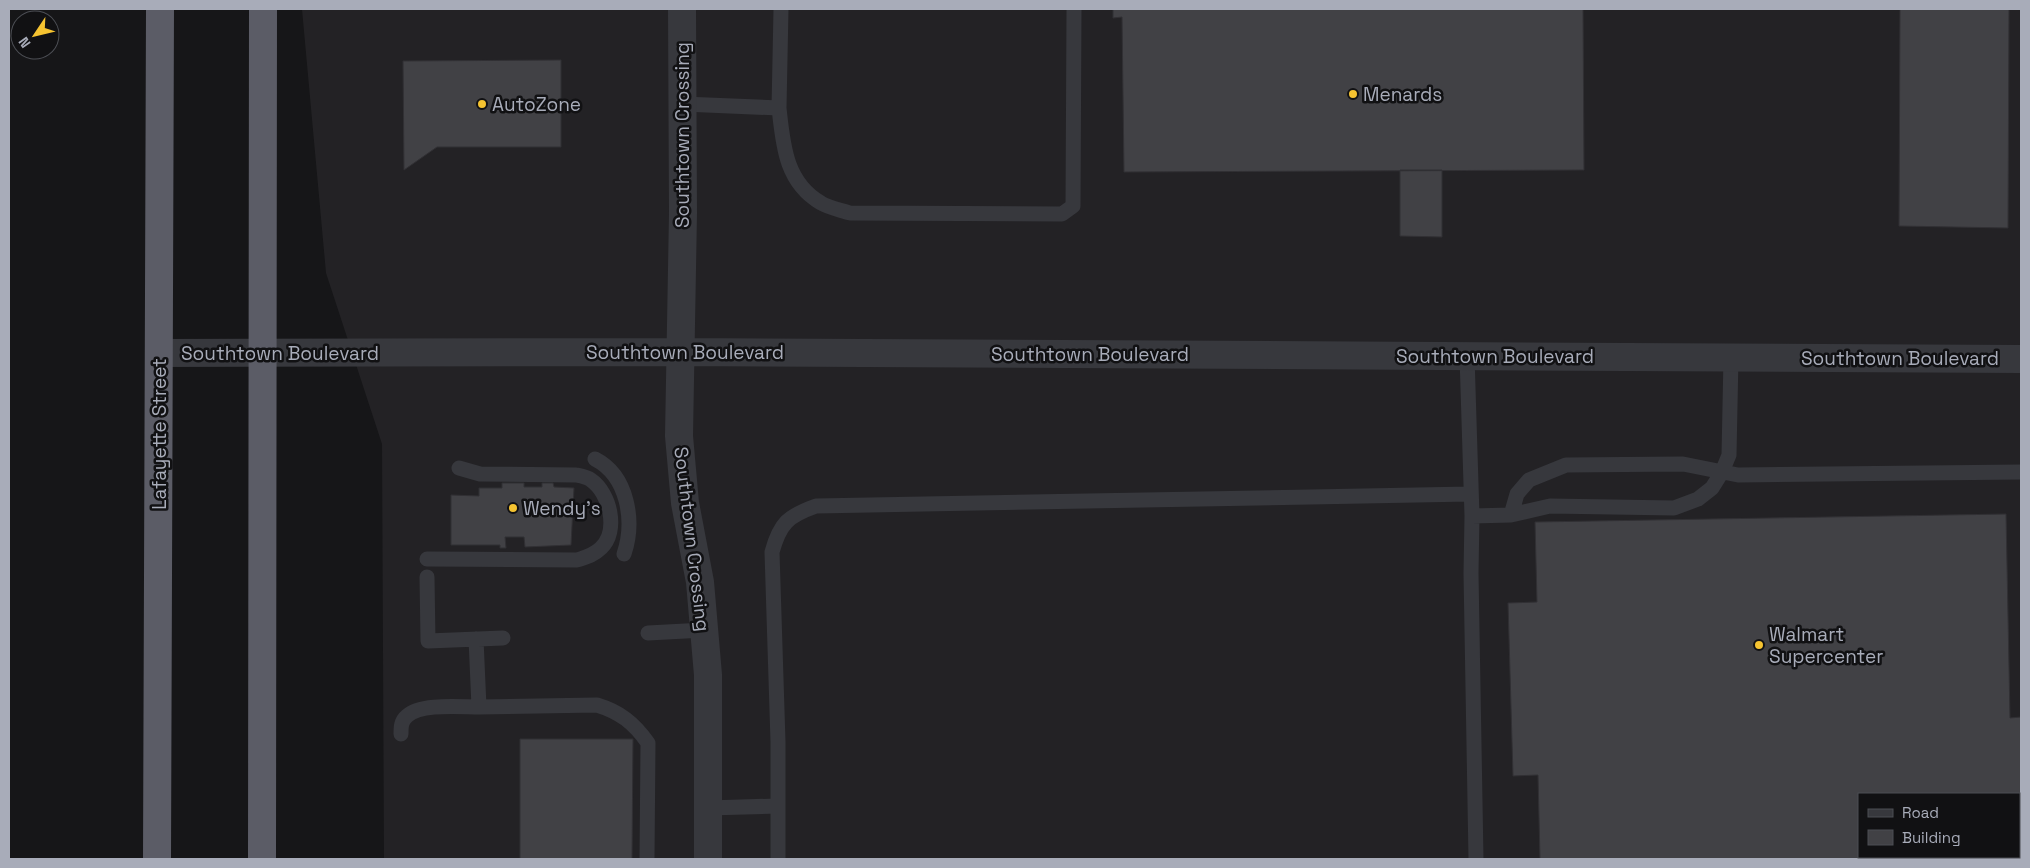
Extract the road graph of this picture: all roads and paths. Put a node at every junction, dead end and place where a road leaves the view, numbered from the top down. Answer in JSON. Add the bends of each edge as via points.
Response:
{"nodes":[{"id":1,"x":160,"y":9,"type":"edge"},
{"id":2,"x":263,"y":9,"type":"edge"},
{"id":3,"x":682,"y":9,"type":"edge"},
{"id":4,"x":781,"y":9,"type":"edge"},
{"id":5,"x":1074,"y":9,"type":"edge"},
{"id":6,"x":683,"y":104,"type":"junction"},
{"id":7,"x":779,"y":108,"type":"junction"},
{"id":8,"x":681,"y":352,"type":"junction"},
{"id":9,"x":159,"y":353,"type":"junction"},
{"id":10,"x":263,"y":353,"type":"junction"},
{"id":11,"x":1467,"y":356,"type":"junction"},
{"id":12,"x":1731,"y":357,"type":"junction"},
{"id":13,"x":2021,"y":359,"type":"edge"},
{"id":14,"x":595,"y":459,"type":"dead end"},
{"id":15,"x":459,"y":468,"type":"dead end"},
{"id":16,"x":1722,"y":472,"type":"junction"},
{"id":17,"x":2021,"y":472,"type":"edge"},
{"id":18,"x":1470,"y":494,"type":"junction"},
{"id":19,"x":1511,"y":515,"type":"junction"},
{"id":20,"x":1472,"y":516,"type":"junction"},
{"id":21,"x":624,"y":554,"type":"dead end"},
{"id":22,"x":427,"y":560,"type":"dead end"},
{"id":23,"x":427,"y":577,"type":"dead end"},
{"id":24,"x":704,"y":630,"type":"junction"},
{"id":25,"x":648,"y":633,"type":"dead end"},
{"id":26,"x":503,"y":638,"type":"dead end"},
{"id":27,"x":476,"y":639,"type":"junction"},
{"id":28,"x":479,"y":707,"type":"junction"},
{"id":29,"x":401,"y":734,"type":"dead end"},
{"id":30,"x":777,"y":806,"type":"junction"},
{"id":31,"x":708,"y":808,"type":"junction"},
{"id":32,"x":157,"y":859,"type":"edge"},
{"id":33,"x":262,"y":859,"type":"edge"},
{"id":34,"x":647,"y":859,"type":"edge"},
{"id":35,"x":708,"y":859,"type":"edge"},
{"id":36,"x":778,"y":859,"type":"edge"},
{"id":37,"x":1476,"y":859,"type":"edge"}],
"edges":[{"from":1,"to":9,"type":"highway","name":"Lafayette Street"},
{"from":2,"to":10,"type":"highway"},
{"from":3,"to":6,"type":"street","name":"Southtown Crossing"},
{"from":4,"to":7,"type":"lane"},
{"from":5,"to":7,"type":"lane","via":[[1073,206],[1062,214],[850,213],[821,204],[799,185],[784,157]]},
{"from":6,"to":7,"type":"lane"},
{"from":6,"to":8,"type":"street","name":"Southtown Crossing"},
{"from":8,"to":10,"type":"street","name":"Southtown Boulevard"},
{"from":8,"to":11,"type":"street","name":"Southtown Boulevard"},
{"from":8,"to":24,"type":"street","name":"Southtown Crossing","via":[[679,436],[685,503],[700,582]]},
{"from":9,"to":10,"type":"street","name":"Southtown Boulevard"},
{"from":9,"to":32,"type":"highway","name":"Lafayette Street"},
{"from":10,"to":33,"type":"highway"},
{"from":11,"to":12,"type":"street","name":"Southtown Boulevard"},
{"from":11,"to":18,"type":"lane"},
{"from":12,"to":13,"type":"street","name":"Southtown Boulevard"},
{"from":12,"to":16,"type":"lane","via":[[1729,455]]},
{"from":14,"to":21,"type":"lane","via":[[614,472],[626,503],[629,523]]},
{"from":15,"to":22,"type":"lane","via":[[480,474],[590,478],[607,502],[610,514],[608,538],[594,554],[577,560]]},
{"from":16,"to":17,"type":"lane","via":[[1738,475]]},
{"from":16,"to":19,"type":"lane","via":[[1712,488],[1698,499],[1674,508],[1550,506]]},
{"from":16,"to":19,"type":"lane","via":[[1683,464],[1566,465],[1529,480],[1517,494]]},
{"from":18,"to":20,"type":"lane"},
{"from":18,"to":30,"type":"lane","via":[[816,506],[793,514],[777,532],[772,552]]},
{"from":19,"to":20,"type":"lane"},
{"from":20,"to":37,"type":"lane"},
{"from":23,"to":27,"type":"lane","via":[[428,641]]},
{"from":24,"to":25,"type":"lane"},
{"from":24,"to":31,"type":"street","name":"Southtown Crossing","via":[[708,676]]},
{"from":26,"to":27,"type":"lane"},
{"from":27,"to":28,"type":"lane"},
{"from":28,"to":29,"type":"lane","via":[[422,708],[407,716],[402,723]]},
{"from":28,"to":34,"type":"lane","via":[[597,705],[616,710],[639,729],[648,743]]},
{"from":30,"to":31,"type":"lane"},
{"from":30,"to":36,"type":"lane"},
{"from":31,"to":35,"type":"street","name":"Southtown Crossing"}]}
